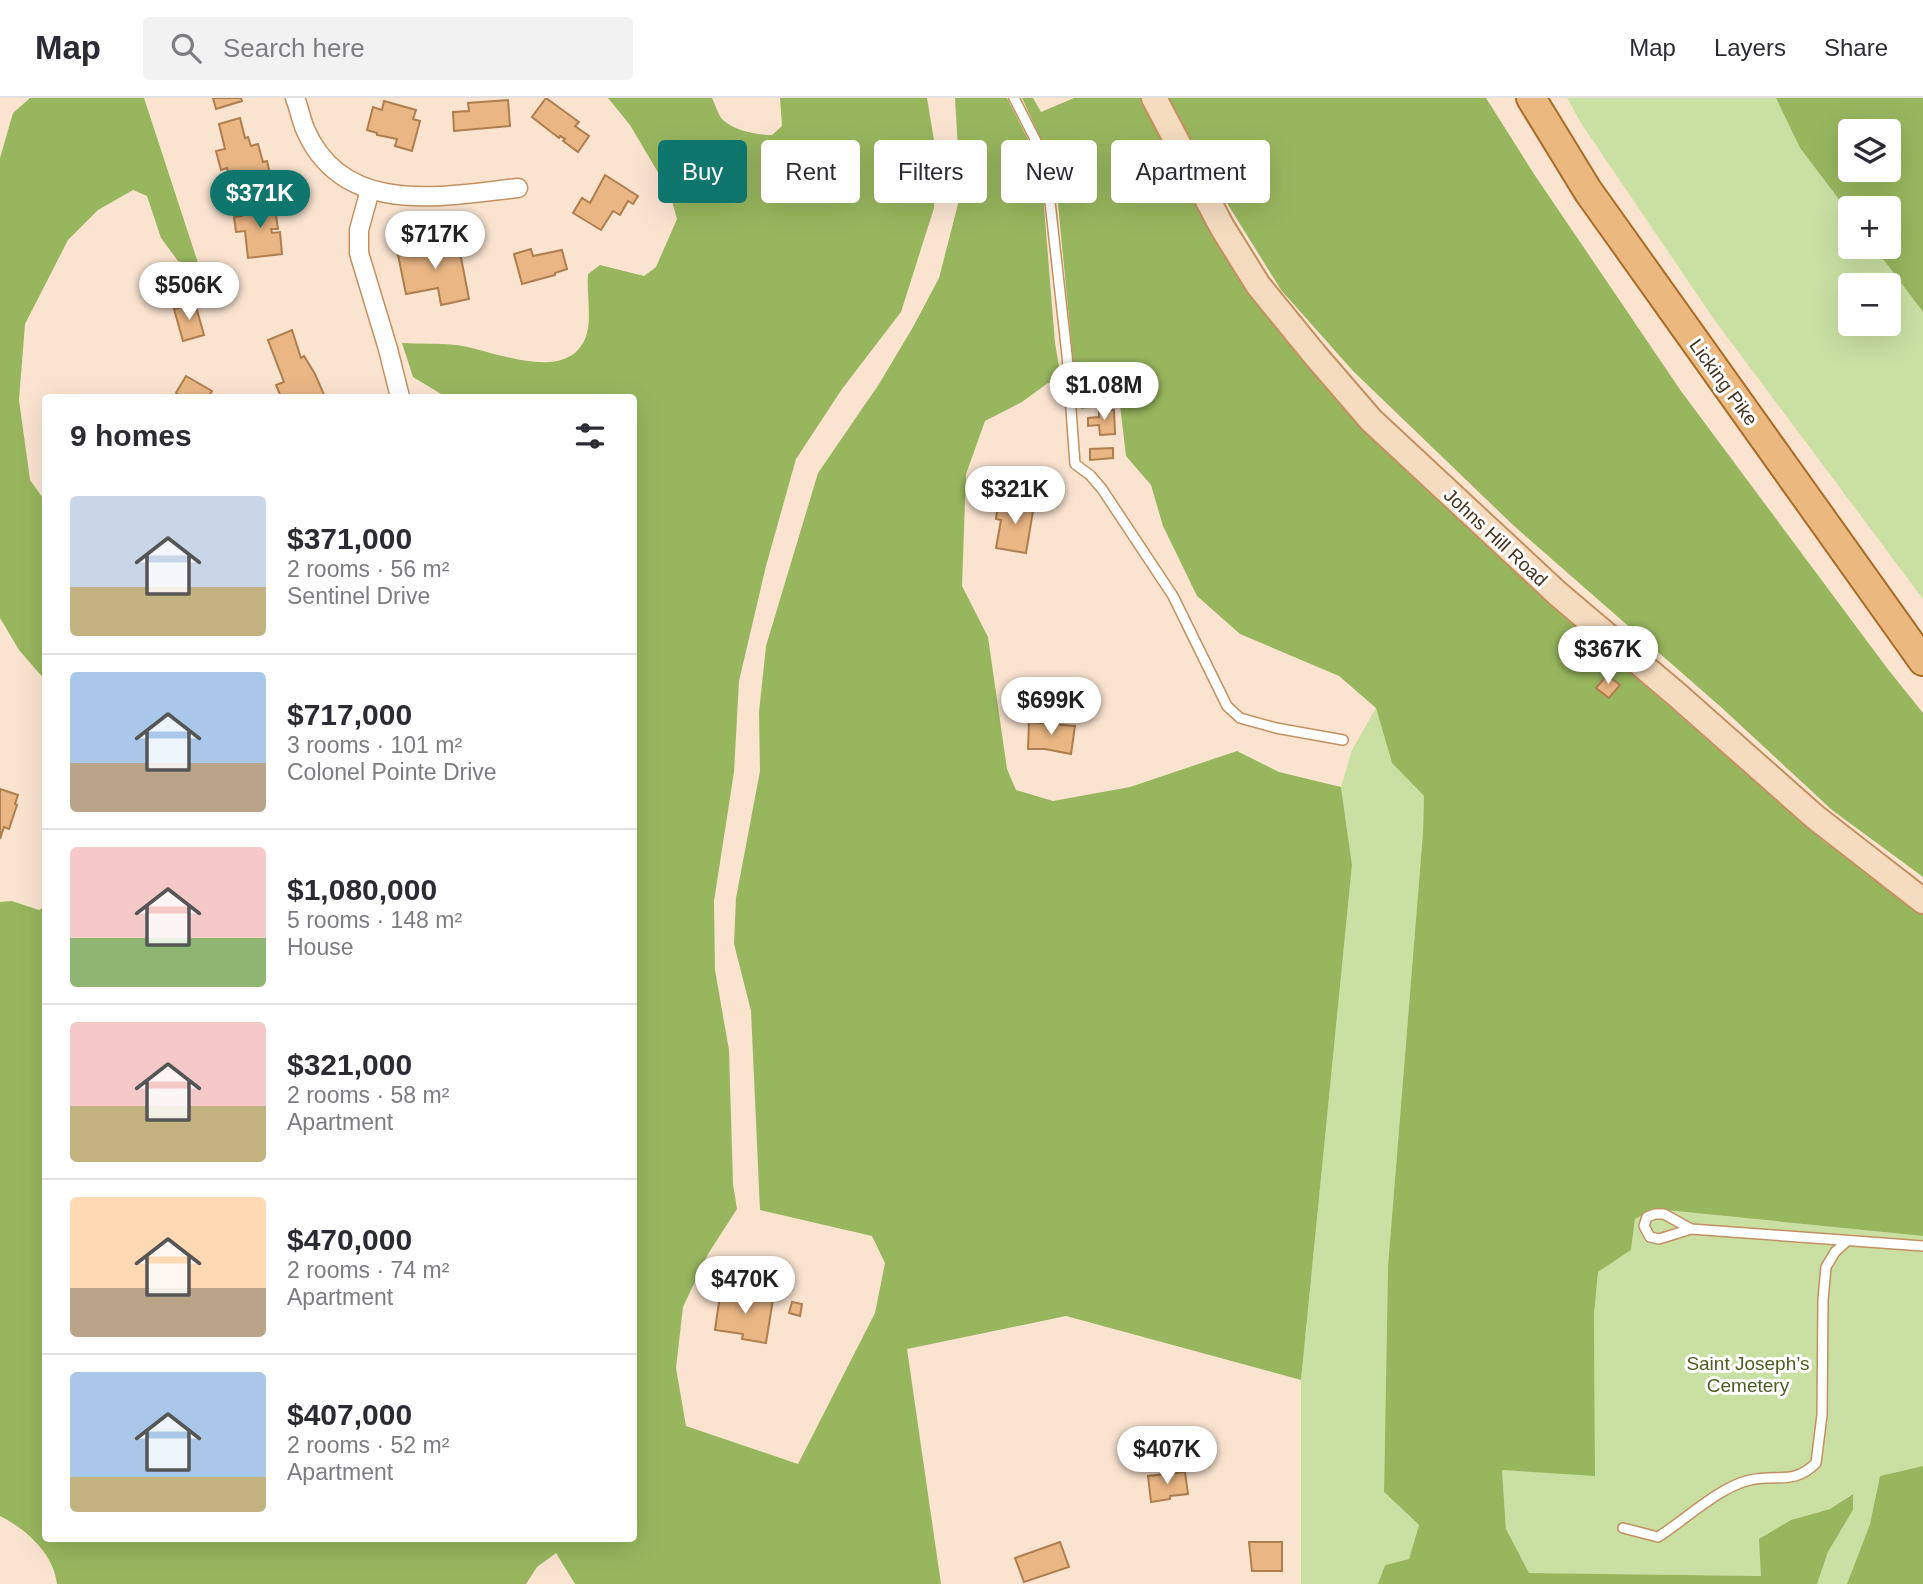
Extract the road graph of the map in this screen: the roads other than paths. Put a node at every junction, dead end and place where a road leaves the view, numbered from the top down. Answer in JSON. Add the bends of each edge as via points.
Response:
{"nodes":[{"id":1,"x":295,"y":98,"type":"edge"},
{"id":2,"x":1014,"y":98,"type":"edge"},
{"id":3,"x":1154,"y":98,"type":"edge"},
{"id":4,"x":1531,"y":98,"type":"edge"},
{"id":5,"x":518,"y":188,"type":"dead end"},
{"id":6,"x":370,"y":190,"type":"junction"},
{"id":7,"x":399,"y":394,"type":"edge"},
{"id":8,"x":1923,"y":661,"type":"edge"},
{"id":9,"x":1343,"y":740,"type":"dead end"},
{"id":10,"x":1923,"y":901,"type":"edge"},
{"id":11,"x":1691,"y":1229,"type":"junction"},
{"id":12,"x":1847,"y":1241,"type":"junction"},
{"id":13,"x":1923,"y":1246,"type":"edge"},
{"id":14,"x":1623,"y":1528,"type":"dead end"}],
"edges":[{"from":1,"to":6,"type":"street","via":[[305,130],[320,153],[342,174]]},
{"from":2,"to":9,"type":"lane","via":[[1047,175],[1075,464],[1102,489],[1173,596],[1227,706],[1240,718]]},
{"from":3,"to":10,"type":"main road","name":"Johns Hill Road","via":[[1222,228],[1258,285],[1371,419],[1558,594],[1815,817]]},
{"from":4,"to":8,"type":"main road","name":"Licking Pike","via":[[1596,201]]},
{"from":5,"to":6,"type":"street","via":[[411,198]]},
{"from":6,"to":7,"type":"street","via":[[360,226],[359,253]]},
{"from":11,"to":11,"type":"lane","via":[[1664,1214],[1647,1217],[1644,1226],[1650,1237],[1659,1239]]},
{"from":11,"to":12,"type":"lane"},
{"from":12,"to":13,"type":"lane"},
{"from":12,"to":14,"type":"lane","via":[[1826,1267],[1822,1415],[1816,1463],[1799,1476],[1754,1479],[1731,1488],[1658,1537]]}]}
